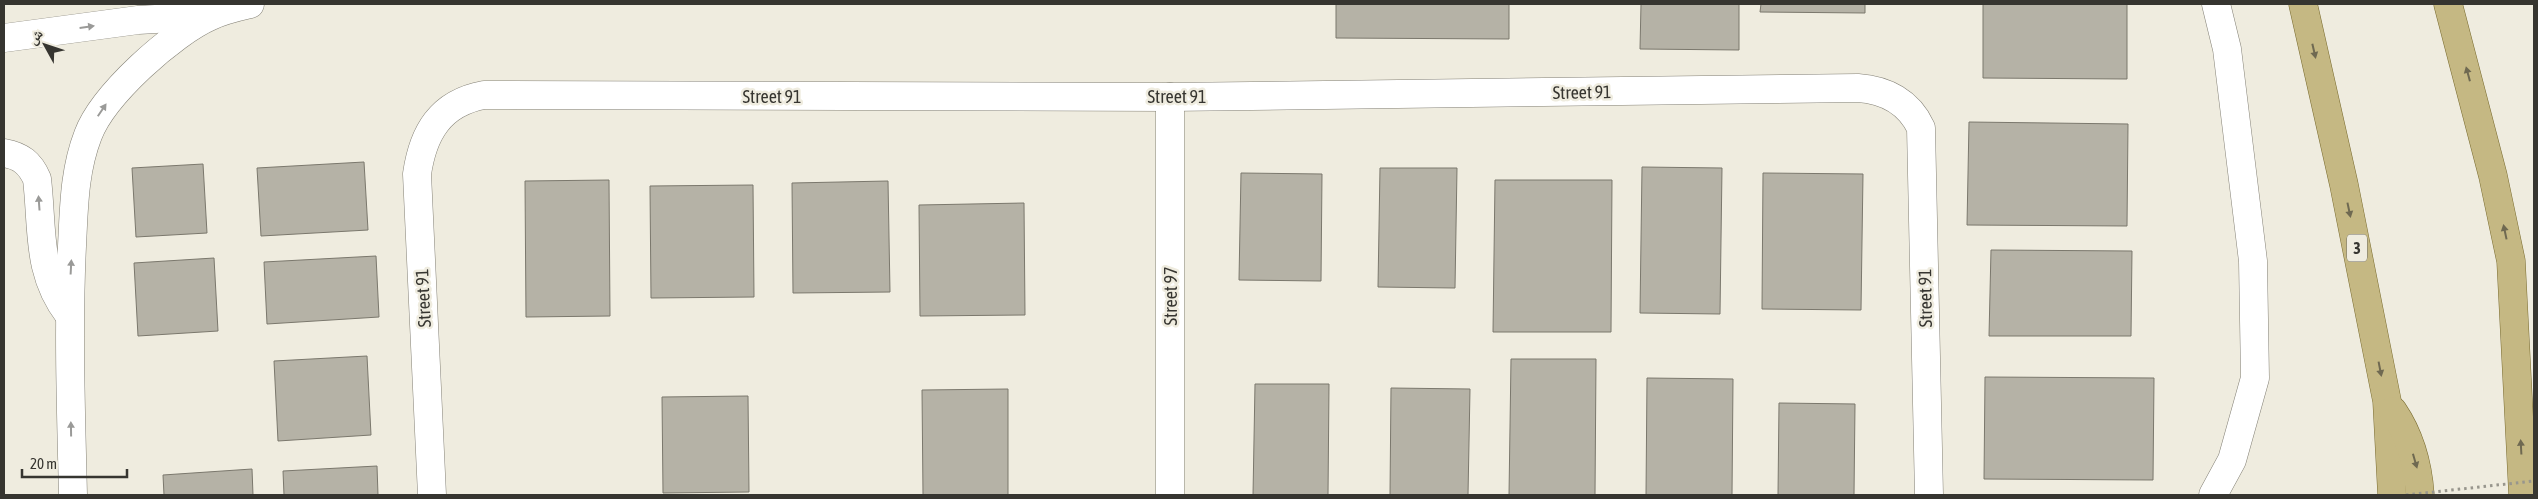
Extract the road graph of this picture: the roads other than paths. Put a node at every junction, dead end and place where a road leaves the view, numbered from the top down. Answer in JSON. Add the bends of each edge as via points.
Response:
{"nodes":[{"id":1,"x":250,"y":4,"type":"edge"},
{"id":2,"x":2216,"y":4,"type":"edge"},
{"id":3,"x":2303,"y":4,"type":"edge"},
{"id":4,"x":2448,"y":4,"type":"edge"},
{"id":5,"x":210,"y":16,"type":"junction"},
{"id":6,"x":4,"y":38,"type":"edge"},
{"id":7,"x":1170,"y":97,"type":"junction"},
{"id":8,"x":4,"y":153,"type":"edge"},
{"id":9,"x":2511,"y":261,"type":"junction"},
{"id":10,"x":2534,"y":289,"type":"edge"},
{"id":11,"x":69,"y":315,"type":"junction"},
{"id":12,"x":2387,"y":401,"type":"junction"},
{"id":13,"x":72,"y":495,"type":"edge"},
{"id":14,"x":432,"y":495,"type":"edge"},
{"id":15,"x":1170,"y":495,"type":"edge"},
{"id":16,"x":1929,"y":495,"type":"edge"},
{"id":17,"x":2213,"y":495,"type":"edge"},
{"id":18,"x":2392,"y":495,"type":"edge"},
{"id":19,"x":2420,"y":495,"type":"edge"},
{"id":20,"x":2523,"y":495,"type":"edge"}],
"edges":[{"from":1,"to":5,"type":"street"},
{"from":2,"to":17,"type":"street","via":[[2227,49],[2253,261],[2255,378],[2232,460]]},
{"from":3,"to":12,"type":"main road","number":"3","one_way":true,"via":[[2344,185]]},
{"from":9,"to":4,"type":"main road","one_way":true,"via":[[2491,166]]},
{"from":6,"to":5,"type":"street","one_way":true,"via":[[138,20]]},
{"from":11,"to":5,"type":"street","one_way":true,"via":[[76,184],[79,160],[88,133],[102,108],[119,88],[175,38]]},
{"from":7,"to":14,"type":"street","name":"Street 91","via":[[484,95],[454,104],[434,124],[427,137],[420,152],[417,174]]},
{"from":7,"to":15,"type":"street","name":"Street 97"},
{"from":7,"to":16,"type":"street","name":"Street 91","via":[[1858,88],[1873,89],[1891,96],[1912,112],[1922,136]]},
{"from":11,"to":8,"type":"street","one_way":true,"via":[[59,302],[42,258],[37,179],[24,160]]},
{"from":9,"to":10,"type":"main road"},
{"from":20,"to":9,"type":"main road","one_way":true},
{"from":13,"to":11,"type":"street","one_way":true},
{"from":12,"to":18,"type":"main road","number":"3"},
{"from":12,"to":19,"type":"main road","one_way":true,"via":[[2413,454],[2419,474]]}]}
